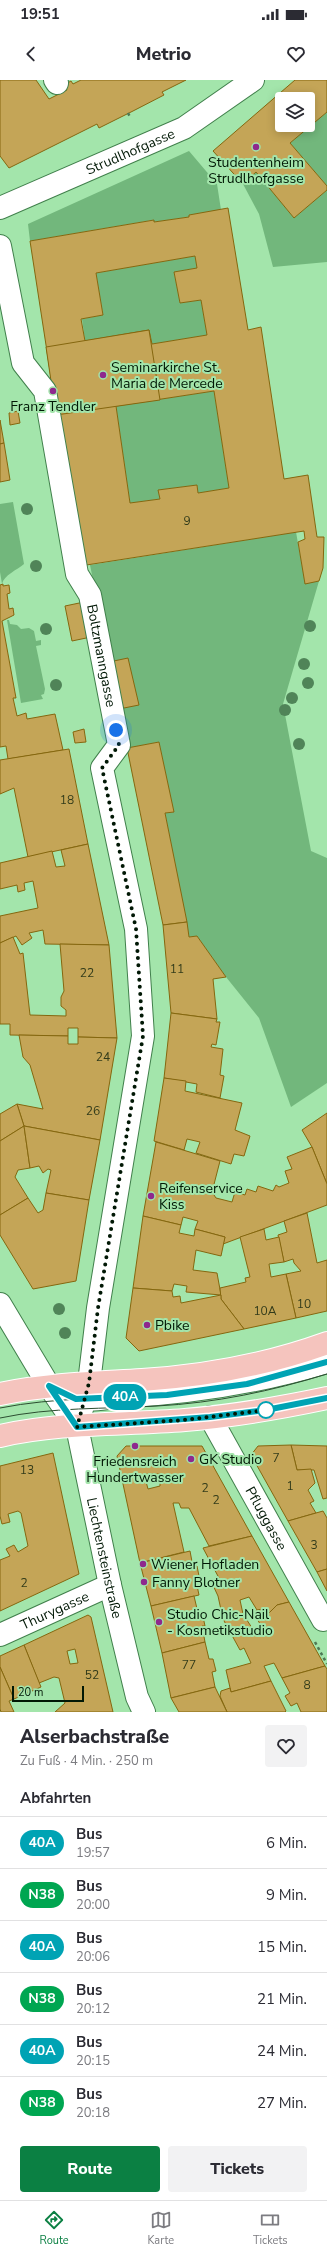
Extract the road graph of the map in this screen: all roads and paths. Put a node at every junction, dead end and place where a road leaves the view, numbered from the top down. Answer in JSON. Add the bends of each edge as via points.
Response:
{"nodes":[{"id":1,"x":253,"y":80,"type":"edge"},
{"id":2,"x":128,"y":114,"type":"dead end"},
{"id":3,"x":130,"y":117,"type":"dead end"},
{"id":4,"x":0,"y":208,"type":"edge"},
{"id":5,"x":0,"y":246,"type":"edge"},
{"id":6,"x":0,"y":1304,"type":"edge"},
{"id":7,"x":327,"y":1343,"type":"edge"},
{"id":8,"x":327,"y":1362,"type":"edge"},
{"id":9,"x":49,"y":1386,"type":"junction"},
{"id":10,"x":88,"y":1391,"type":"junction"},
{"id":11,"x":0,"y":1394,"type":"edge"},
{"id":12,"x":327,"y":1398,"type":"edge"},
{"id":13,"x":210,"y":1417,"type":"junction"},
{"id":14,"x":77,"y":1427,"type":"junction"},
{"id":15,"x":0,"y":1436,"type":"edge"},
{"id":16,"x":110,"y":1585,"type":"junction"},
{"id":17,"x":323,"y":1620,"type":"dead end"},
{"id":18,"x":0,"y":1635,"type":"edge"},
{"id":19,"x":144,"y":1712,"type":"edge"}],
"edges":[{"from":1,"to":4,"type":"street","name":"Strudlhofgasse","via":[[184,128]]},
{"from":2,"to":3,"type":"path"},
{"from":5,"to":10,"type":"street","name":"Boltzmanngasse","via":[[23,363],[45,391],[77,574],[90,595],[119,745],[102,768],[136,929],[143,1036],[98,1308]]},
{"from":6,"to":9,"type":"street","name":"Liechtensteinstraße"},
{"from":7,"to":10,"type":"main road","via":[[222,1370]]},
{"from":8,"to":10,"type":"street","via":[[232,1386],[167,1395]]},
{"from":9,"to":10,"type":"main road"},
{"from":9,"to":11,"type":"main road"},
{"from":9,"to":14,"type":"street","name":"Liechtensteinstraße"},
{"from":10,"to":14,"type":"street","name":"Boltzmanngasse"},
{"from":12,"to":13,"type":"main road","via":[[266,1410]]},
{"from":13,"to":14,"type":"main road"},
{"from":13,"to":17,"type":"street","name":"Pfluggasse"},
{"from":14,"to":15,"type":"main road"},
{"from":14,"to":16,"type":"street","name":"Liechtensteinstraße"},
{"from":16,"to":18,"type":"street","name":"Thurygasse"},
{"from":16,"to":19,"type":"street","name":"Liechtensteinstraße","via":[[137,1697]]}]}
